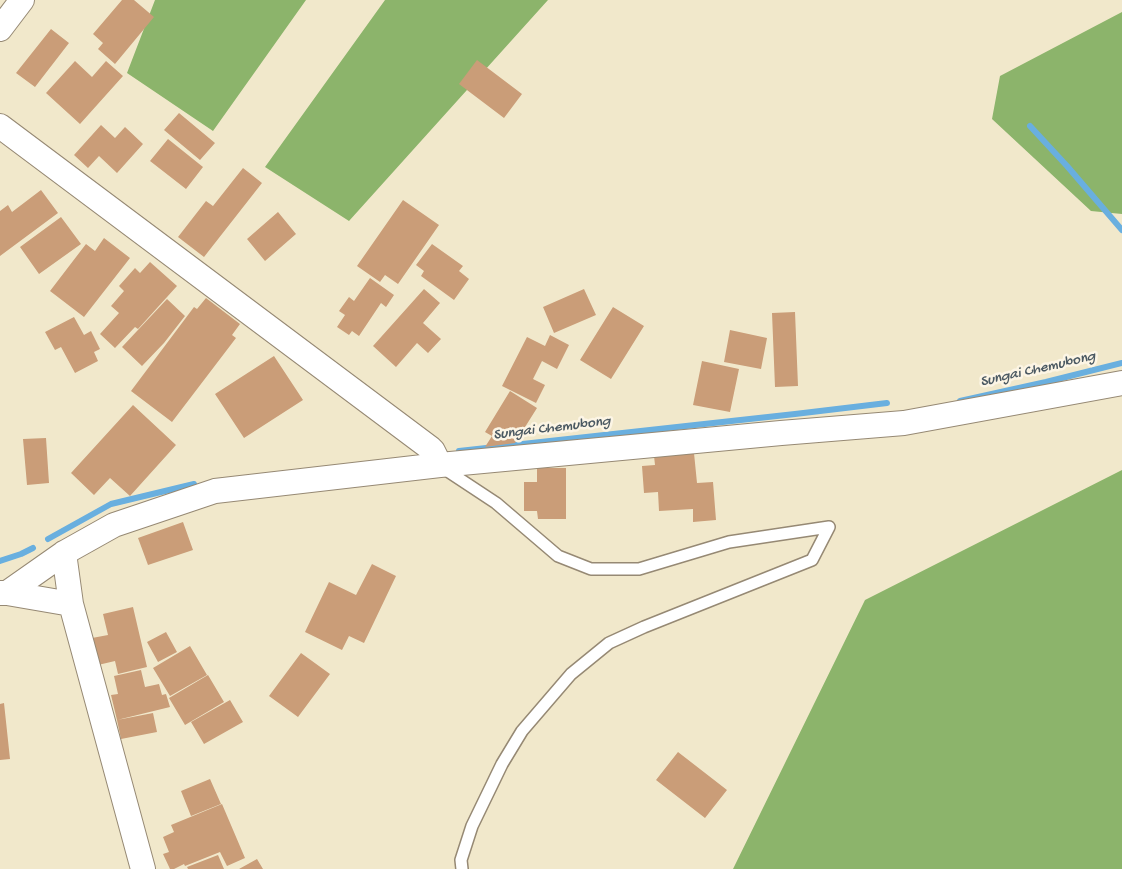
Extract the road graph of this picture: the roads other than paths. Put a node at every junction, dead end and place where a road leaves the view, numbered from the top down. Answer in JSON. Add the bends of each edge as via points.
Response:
{"nodes":[{"id":1,"x":22,"y":0,"type":"edge"},
{"id":2,"x":0,"y":29,"type":"edge"},
{"id":3,"x":0,"y":126,"type":"edge"},
{"id":4,"x":1122,"y":382,"type":"edge"},
{"id":5,"x":437,"y":459,"type":"junction"},
{"id":6,"x":64,"y":553,"type":"junction"},
{"id":7,"x":4,"y":593,"type":"edge"},
{"id":8,"x":71,"y":604,"type":"junction"},
{"id":9,"x":143,"y":869,"type":"edge"},
{"id":10,"x":462,"y":869,"type":"edge"}],
"edges":[{"from":1,"to":2,"type":"street"},
{"from":3,"to":5,"type":"street"},
{"from":4,"to":5,"type":"street","via":[[904,423]]},
{"from":5,"to":6,"type":"street","via":[[215,491],[114,525]]},
{"from":5,"to":10,"type":"lane","via":[[496,503],[558,556],[591,568],[638,569],[729,542],[829,527],[812,560],[609,643],[571,674],[522,731],[502,764],[472,826],[461,860]]},
{"from":6,"to":7,"type":"street"},
{"from":6,"to":8,"type":"street"},
{"from":7,"to":8,"type":"street"},
{"from":8,"to":9,"type":"street"}]}
